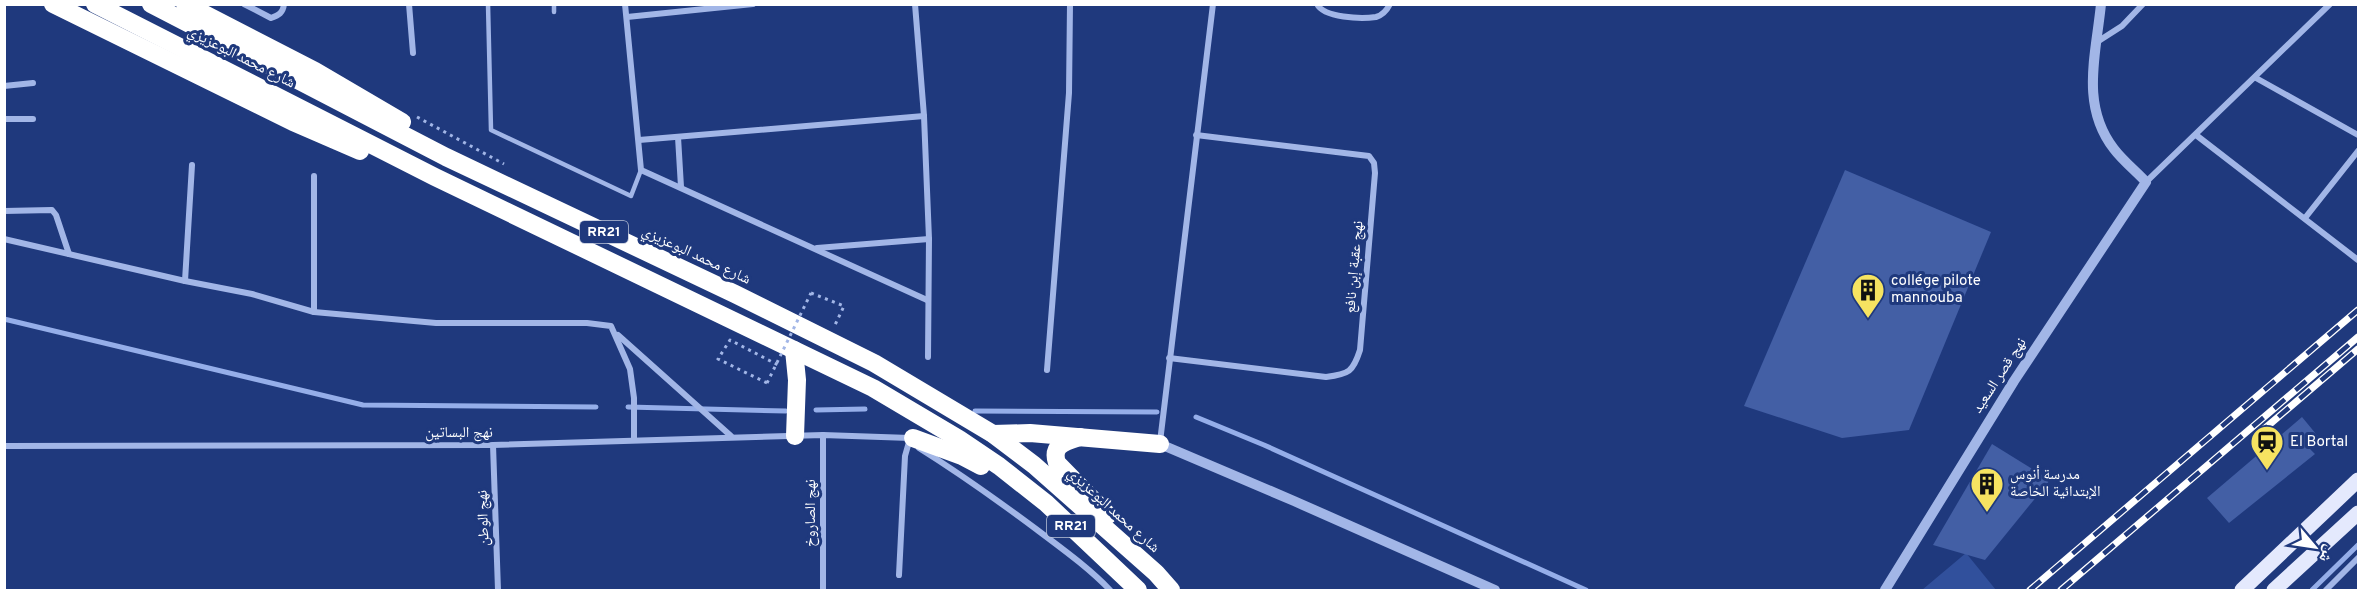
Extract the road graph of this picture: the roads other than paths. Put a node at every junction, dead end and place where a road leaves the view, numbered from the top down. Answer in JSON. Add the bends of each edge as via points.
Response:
{"nodes":[{"id":1,"x":53,"y":4,"type":"edge"},
{"id":2,"x":95,"y":4,"type":"edge"},
{"id":3,"x":185,"y":4,"type":"edge"},
{"id":4,"x":244,"y":4,"type":"edge"},
{"id":5,"x":284,"y":4,"type":"edge"},
{"id":6,"x":409,"y":4,"type":"edge"},
{"id":7,"x":488,"y":4,"type":"edge"},
{"id":8,"x":554,"y":4,"type":"edge"},
{"id":9,"x":626,"y":4,"type":"edge"},
{"id":10,"x":753,"y":4,"type":"edge"},
{"id":11,"x":915,"y":4,"type":"edge"},
{"id":12,"x":1070,"y":4,"type":"edge"},
{"id":13,"x":1213,"y":4,"type":"edge"},
{"id":14,"x":1317,"y":4,"type":"edge"},
{"id":15,"x":1390,"y":4,"type":"edge"},
{"id":16,"x":2101,"y":4,"type":"edge"},
{"id":17,"x":2143,"y":4,"type":"edge"},
{"id":18,"x":2330,"y":4,"type":"edge"},
{"id":19,"x":159,"y":8,"type":"edge"},
{"id":20,"x":554,"y":12,"type":"dead end"},
{"id":21,"x":627,"y":17,"type":"junction"},
{"id":22,"x":2097,"y":42,"type":"junction"},
{"id":23,"x":413,"y":54,"type":"dead end"},
{"id":24,"x":2256,"y":78,"type":"junction"},
{"id":25,"x":33,"y":83,"type":"dead end"},
{"id":26,"x":4,"y":86,"type":"edge"},
{"id":27,"x":924,"y":116,"type":"junction"},
{"id":28,"x":33,"y":119,"type":"dead end"},
{"id":29,"x":4,"y":120,"type":"edge"},
{"id":30,"x":2358,"y":125,"type":"edge"},
{"id":31,"x":2355,"y":133,"type":"edge"},
{"id":32,"x":1196,"y":135,"type":"junction"},
{"id":33,"x":2196,"y":135,"type":"junction"},
{"id":34,"x":678,"y":137,"type":"junction"},
{"id":35,"x":639,"y":140,"type":"junction"},
{"id":36,"x":2358,"y":151,"type":"edge"},
{"id":37,"x":446,"y":157,"type":"junction"},
{"id":38,"x":192,"y":165,"type":"dead end"},
{"id":39,"x":641,"y":170,"type":"junction"},
{"id":40,"x":314,"y":176,"type":"dead end"},
{"id":41,"x":435,"y":177,"type":"junction"},
{"id":42,"x":2146,"y":182,"type":"junction"},
{"id":43,"x":681,"y":187,"type":"junction"},
{"id":44,"x":4,"y":212,"type":"edge"},
{"id":45,"x":2306,"y":218,"type":"junction"},
{"id":46,"x":4,"y":238,"type":"edge"},
{"id":47,"x":929,"y":239,"type":"junction"},
{"id":48,"x":817,"y":248,"type":"junction"},
{"id":49,"x":69,"y":254,"type":"junction"},
{"id":50,"x":2358,"y":260,"type":"edge"},
{"id":51,"x":185,"y":281,"type":"junction"},
{"id":52,"x":927,"y":300,"type":"junction"},
{"id":53,"x":314,"y":312,"type":"junction"},
{"id":54,"x":614,"y":332,"type":"junction"},
{"id":55,"x":794,"y":350,"type":"junction"},
{"id":56,"x":928,"y":357,"type":"dead end"},
{"id":57,"x":1169,"y":358,"type":"junction"},
{"id":58,"x":1047,"y":370,"type":"dead end"},
{"id":59,"x":993,"y":434,"type":"junction"},
{"id":60,"x":823,"y":435,"type":"junction"},
{"id":61,"x":731,"y":436,"type":"junction"},
{"id":62,"x":795,"y":436,"type":"junction"},
{"id":63,"x":1080,"y":437,"type":"junction"},
{"id":64,"x":908,"y":439,"type":"junction"},
{"id":65,"x":634,"y":440,"type":"junction"},
{"id":66,"x":1160,"y":444,"type":"junction"},
{"id":67,"x":493,"y":445,"type":"junction"},
{"id":68,"x":4,"y":446,"type":"edge"},
{"id":69,"x":2358,"y":480,"type":"edge"},
{"id":70,"x":1046,"y":503,"type":"junction"},
{"id":71,"x":2358,"y":513,"type":"edge"},
{"id":72,"x":2358,"y":558,"type":"edge"},
{"id":73,"x":1156,"y":573,"type":"junction"},
{"id":74,"x":899,"y":575,"type":"dead end"},
{"id":75,"x":498,"y":591,"type":"edge"},
{"id":76,"x":823,"y":591,"type":"edge"},
{"id":77,"x":1110,"y":591,"type":"edge"},
{"id":78,"x":1138,"y":591,"type":"edge"},
{"id":79,"x":1171,"y":591,"type":"edge"},
{"id":80,"x":1495,"y":591,"type":"edge"},
{"id":81,"x":1885,"y":591,"type":"edge"},
{"id":82,"x":2242,"y":591,"type":"edge"},
{"id":83,"x":2274,"y":591,"type":"edge"},
{"id":84,"x":2326,"y":591,"type":"edge"}],
"edges":[{"from":1,"to":41,"type":"highway","number":"RR21","via":[[293,122],[366,154]]},
{"from":2,"to":41,"type":"highway","name":"شارع محمد البوعزيزي","number":"RR21"},
{"from":3,"to":37,"type":"highway","number":"RR21","via":[[389,113]]},
{"from":4,"to":5,"type":"street","via":[[271,18],[279,15]]},
{"from":6,"to":23,"type":"street"},
{"from":7,"to":39,"type":"lane","via":[[491,130],[631,196]]},
{"from":8,"to":20,"type":"lane"},
{"from":9,"to":21,"type":"street"},
{"from":10,"to":21,"type":"street"},
{"from":11,"to":27,"type":"street"},
{"from":12,"to":58,"type":"street","via":[[1069,93]]},
{"from":13,"to":32,"type":"street"},
{"from":14,"to":15,"type":"street","via":[[1327,14],[1377,17]]},
{"from":16,"to":22,"type":"street"},
{"from":17,"to":22,"type":"street","via":[[2122,26]]},
{"from":18,"to":24,"type":"street"},
{"from":19,"to":37,"type":"highway","name":"شارع محمد البوعزيزي","number":"RR21"},
{"from":21,"to":35,"type":"street"},
{"from":22,"to":42,"type":"street","via":[[2093,107],[2114,148]]},
{"from":24,"to":31,"type":"street"},
{"from":24,"to":33,"type":"street"},
{"from":25,"to":26,"type":"street"},
{"from":27,"to":34,"type":"street"},
{"from":27,"to":47,"type":"street"},
{"from":28,"to":29,"type":"street"},
{"from":30,"to":31,"type":"street"},
{"from":32,"to":57,"type":"street"},
{"from":32,"to":57,"type":"street","name":"نهج عقبة إبن نافع","via":[[1369,156],[1375,173],[1360,350],[1355,367],[1344,375],[1326,377]]},
{"from":33,"to":42,"type":"street"},
{"from":33,"to":45,"type":"street"},
{"from":34,"to":35,"type":"street"},
{"from":34,"to":43,"type":"street"},
{"from":35,"to":39,"type":"street"},
{"from":36,"to":45,"type":"street"},
{"from":37,"to":59,"type":"highway","name":"شارع محمد البوعزيزي","number":"RR21","via":[[874,363]]},
{"from":38,"to":51,"type":"street"},
{"from":39,"to":43,"type":"street"},
{"from":40,"to":53,"type":"street"},
{"from":41,"to":55,"type":"highway","name":"شارع محمد البوعزيزي","number":"RR21"},
{"from":42,"to":81,"type":"street","name":"نهج قصر السعيد","via":[[2014,381]]},
{"from":43,"to":48,"type":"street"},
{"from":44,"to":49,"type":"street","via":[[52,210]]},
{"from":45,"to":50,"type":"street"},
{"from":46,"to":49,"type":"street"},
{"from":47,"to":48,"type":"street"},
{"from":47,"to":52,"type":"street"},
{"from":48,"to":52,"type":"street"},
{"from":49,"to":51,"type":"street"},
{"from":51,"to":53,"type":"street","via":[[252,294]]},
{"from":52,"to":56,"type":"street"},
{"from":53,"to":54,"type":"street","via":[[436,323],[596,323],[611,326]]},
{"from":54,"to":61,"type":"street"},
{"from":54,"to":65,"type":"street","via":[[630,369]]},
{"from":55,"to":62,"type":"highway"},
{"from":55,"to":70,"type":"highway","name":"شارع محمد البوعزيزي","number":"RR21","via":[[873,388],[959,439]]},
{"from":57,"to":66,"type":"street"},
{"from":59,"to":63,"type":"highway"},
{"from":59,"to":73,"type":"highway","name":"شارع محمد البوعزيزي","number":"RR21","via":[[1034,465]]},
{"from":60,"to":62,"type":"street","name":"نهج البساتين"},
{"from":60,"to":64,"type":"street","name":"نهج البساتين"},
{"from":60,"to":76,"type":"street","name":"نهج الصاروخ"},
{"from":61,"to":62,"type":"street","name":"نهج البساتين"},
{"from":61,"to":65,"type":"street","name":"نهج البساتين"},
{"from":63,"to":66,"type":"highway"},
{"from":63,"to":73,"type":"highway","via":[[1059,444],[1055,450],[1057,464],[1109,516]]},
{"from":64,"to":70,"type":"highway","via":[[962,456]]},
{"from":64,"to":74,"type":"street"},
{"from":64,"to":77,"type":"street","via":[[970,480],[1071,556]]},
{"from":65,"to":67,"type":"street","name":"نهج البساتين"},
{"from":66,"to":80,"type":"street"},
{"from":67,"to":68,"type":"street","name":"نهج البساتين"},
{"from":67,"to":75,"type":"street","name":"نهج الوطن"},
{"from":69,"to":82,"type":"main road"},
{"from":70,"to":78,"type":"highway","name":"شارع محمد البوعزيزي","number":"RR21"},
{"from":71,"to":83,"type":"main road"},
{"from":72,"to":84,"type":"street"},
{"from":73,"to":79,"type":"highway","name":"شارع محمد البوعزيزي","number":"RR21"}]}
